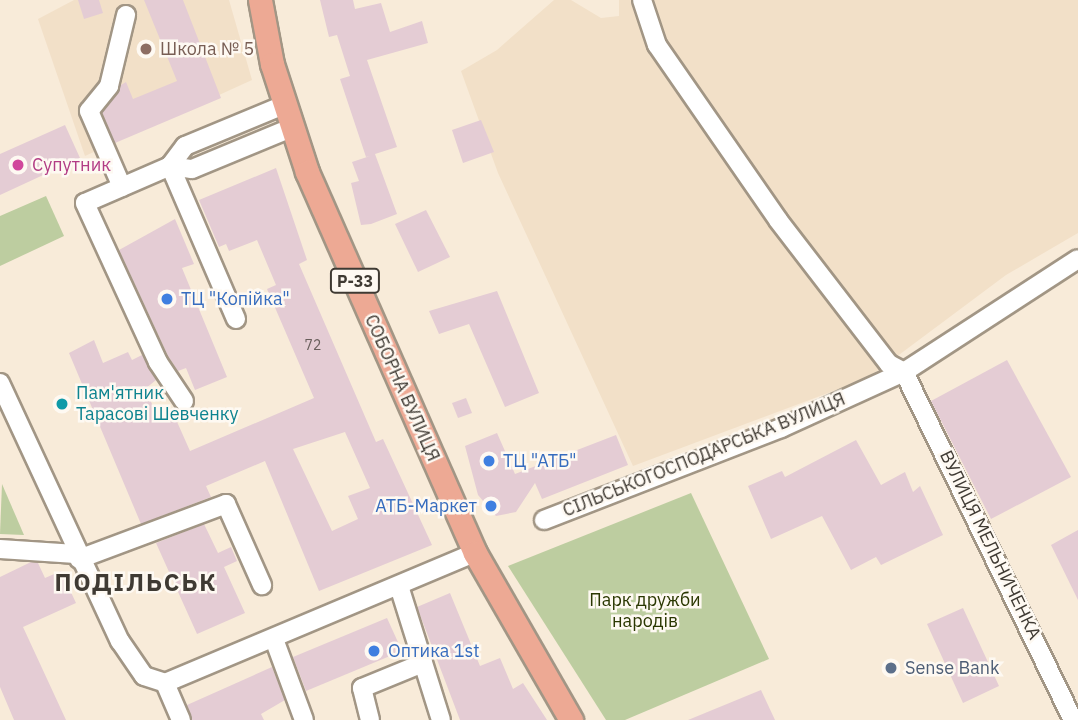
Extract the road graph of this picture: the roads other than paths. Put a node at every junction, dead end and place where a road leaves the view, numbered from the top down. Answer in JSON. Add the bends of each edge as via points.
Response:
{"nodes":[{"id":1,"x":260,"y":0,"type":"edge"},
{"id":2,"x":642,"y":0,"type":"edge"},
{"id":3,"x":126,"y":15,"type":"dead end"},
{"id":4,"x":284,"y":105,"type":"junction"},
{"id":5,"x":291,"y":128,"type":"junction"},
{"id":6,"x":170,"y":166,"type":"junction"},
{"id":7,"x":122,"y":187,"type":"junction"},
{"id":8,"x":1078,"y":259,"type":"edge"},
{"id":9,"x":236,"y":319,"type":"dead end"},
{"id":10,"x":897,"y":368,"type":"junction"},
{"id":11,"x":0,"y":383,"type":"edge"},
{"id":12,"x":184,"y":401,"type":"dead end"},
{"id":13,"x":544,"y":520,"type":"dead end"},
{"id":14,"x":0,"y":550,"type":"edge"},
{"id":15,"x":475,"y":553,"type":"junction"},
{"id":16,"x":77,"y":556,"type":"junction"},
{"id":17,"x":261,"y":585,"type":"dead end"},
{"id":18,"x":399,"y":586,"type":"junction"},
{"id":19,"x":274,"y":639,"type":"junction"},
{"id":20,"x":423,"y":663,"type":"junction"},
{"id":21,"x":165,"y":684,"type":"junction"},
{"id":22,"x":181,"y":720,"type":"edge"},
{"id":23,"x":304,"y":720,"type":"edge"},
{"id":24,"x":370,"y":720,"type":"edge"},
{"id":25,"x":441,"y":720,"type":"edge"},
{"id":26,"x":571,"y":720,"type":"edge"},
{"id":27,"x":1073,"y":720,"type":"edge"}],
"edges":[{"from":1,"to":4,"type":"main road","name":"СОБОРНА ВУЛИЦЯ","number":"Р-33"},
{"from":2,"to":10,"type":"street","name":"ВУЛИЦЯ МЕЛЬНИЧЕНКА","via":[[657,45],[778,220]]},
{"from":3,"to":7,"type":"street","via":[[109,86],[89,111]]},
{"from":4,"to":5,"type":"main road","name":"СОБОРНА ВУЛИЦЯ","number":"Р-33"},
{"from":4,"to":6,"type":"street","via":[[185,146]]},
{"from":5,"to":6,"type":"street","via":[[192,169]]},
{"from":5,"to":15,"type":"main road","name":"СОБОРНА ВУЛИЦЯ","number":"Р-33"},
{"from":6,"to":7,"type":"street"},
{"from":6,"to":9,"type":"street"},
{"from":7,"to":12,"type":"street","via":[[85,203],[158,362]]},
{"from":8,"to":10,"type":"street","name":"СІЛЬСЬКОГОСПОДАРСЬКА ВУЛИЦЯ"},
{"from":10,"to":13,"type":"street","name":"СІЛЬСЬКОГОСПОДАРСЬКА ВУЛИЦЯ","via":[[781,428]]},
{"from":10,"to":27,"type":"street","name":"ВУЛИЦЯ МЕЛЬНИЧЕНКА"},
{"from":11,"to":16,"type":"street"},
{"from":14,"to":16,"type":"street"},
{"from":15,"to":18,"type":"street"},
{"from":15,"to":26,"type":"main road","name":"СОБОРНА ВУЛИЦЯ","number":"Р-33"},
{"from":16,"to":17,"type":"street","via":[[226,504]]},
{"from":16,"to":21,"type":"street","via":[[144,676]]},
{"from":18,"to":19,"type":"street"},
{"from":18,"to":20,"type":"street"},
{"from":19,"to":21,"type":"street"},
{"from":19,"to":23,"type":"street"},
{"from":20,"to":24,"type":"street","via":[[362,688]]},
{"from":20,"to":25,"type":"street"},
{"from":21,"to":22,"type":"street"}]}
